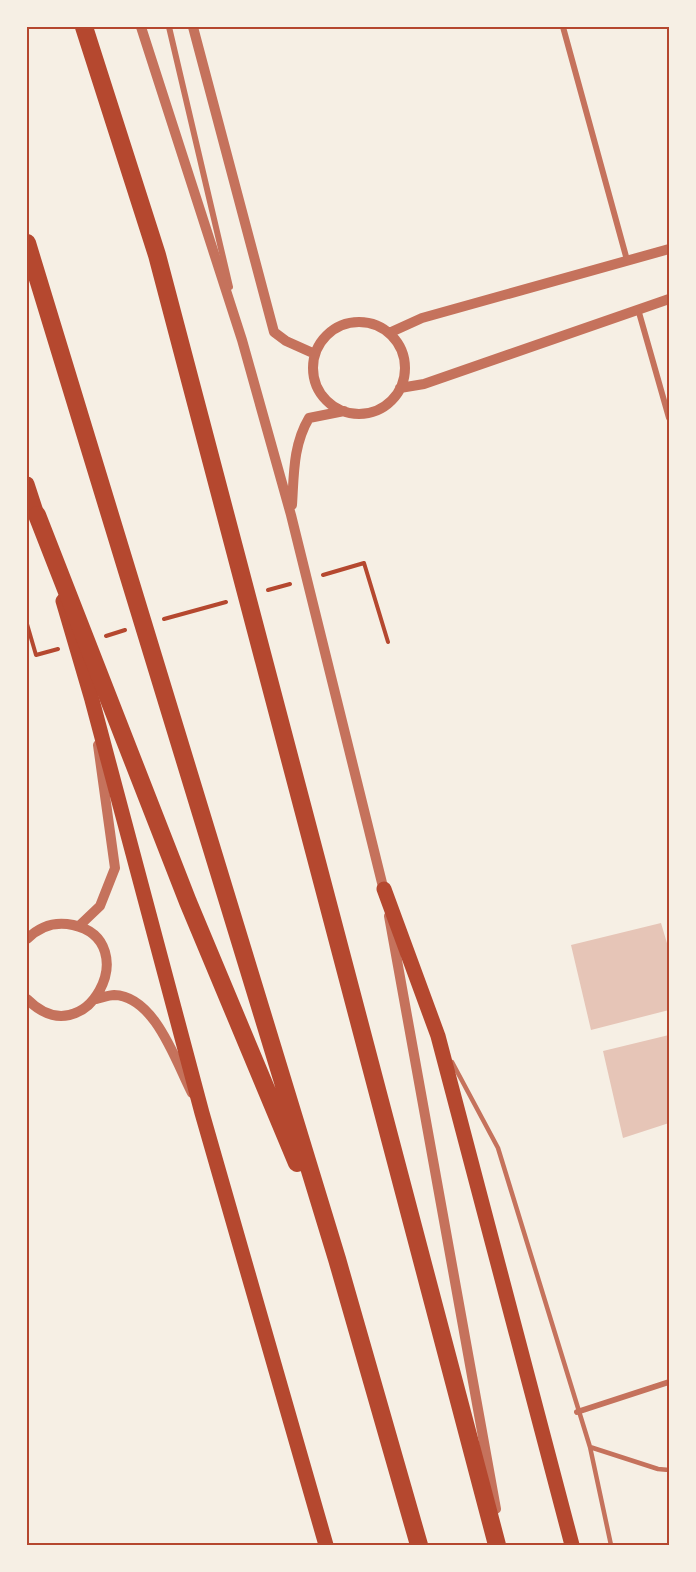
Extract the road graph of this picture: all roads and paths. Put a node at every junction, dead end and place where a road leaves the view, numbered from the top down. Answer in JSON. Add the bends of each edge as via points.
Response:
{"nodes":[{"id":1,"x":84,"y":27,"type":"edge"},
{"id":2,"x":141,"y":27,"type":"edge"},
{"id":3,"x":169,"y":27,"type":"edge"},
{"id":4,"x":193,"y":27,"type":"edge"},
{"id":5,"x":572,"y":27,"type":"edge"},
{"id":6,"x":563,"y":28,"type":"edge"},
{"id":7,"x":27,"y":243,"type":"edge"},
{"id":8,"x":669,"y":249,"type":"edge"},
{"id":9,"x":627,"y":260,"type":"junction"},
{"id":10,"x":669,"y":299,"type":"edge"},
{"id":11,"x":638,"y":308,"type":"junction"},
{"id":12,"x":389,"y":333,"type":"junction"},
{"id":13,"x":242,"y":340,"type":"junction"},
{"id":14,"x":315,"y":354,"type":"junction"},
{"id":15,"x":400,"y":388,"type":"junction"},
{"id":16,"x":344,"y":411,"type":"junction"},
{"id":17,"x":669,"y":418,"type":"edge"},
{"id":18,"x":27,"y":484,"type":"edge"},
{"id":19,"x":37,"y":515,"type":"junction"},
{"id":20,"x":291,"y":515,"type":"junction"},
{"id":21,"x":319,"y":576,"type":"dead end"},
{"id":22,"x":296,"y":582,"type":"dead end"},
{"id":23,"x":262,"y":592,"type":"dead end"},
{"id":24,"x":228,"y":602,"type":"dead end"},
{"id":25,"x":160,"y":620,"type":"dead end"},
{"id":26,"x":27,"y":624,"type":"edge"},
{"id":27,"x":127,"y":630,"type":"dead end"},
{"id":28,"x":104,"y":636,"type":"dead end"},
{"id":29,"x":388,"y":642,"type":"dead end"},
{"id":30,"x":59,"y":649,"type":"dead end"},
{"id":31,"x":92,"y":700,"type":"junction"},
{"id":32,"x":384,"y":889,"type":"junction"},
{"id":33,"x":79,"y":926,"type":"junction"},
{"id":34,"x":27,"y":939,"type":"edge"},
{"id":35,"x":96,"y":999,"type":"junction"},
{"id":36,"x":29,"y":1004,"type":"edge"},
{"id":37,"x":438,"y":1036,"type":"junction"},
{"id":38,"x":202,"y":1113,"type":"junction"},
{"id":39,"x":337,"y":1259,"type":"junction"},
{"id":40,"x":669,"y":1382,"type":"edge"},
{"id":41,"x":578,"y":1412,"type":"junction"},
{"id":42,"x":590,"y":1447,"type":"junction"},
{"id":43,"x":669,"y":1470,"type":"edge"},
{"id":44,"x":326,"y":1545,"type":"edge"},
{"id":45,"x":419,"y":1545,"type":"edge"},
{"id":46,"x":497,"y":1545,"type":"edge"},
{"id":47,"x":502,"y":1545,"type":"edge"},
{"id":48,"x":572,"y":1545,"type":"edge"},
{"id":49,"x":611,"y":1545,"type":"edge"}],
"edges":[{"from":1,"to":46,"type":"highway","via":[[157,255]]},
{"from":2,"to":13,"type":"street"},
{"from":3,"to":13,"type":"street"},
{"from":4,"to":14,"type":"street","via":[[274,332]]},
{"from":5,"to":6,"type":"street"},
{"from":6,"to":9,"type":"street"},
{"from":7,"to":39,"type":"highway"},
{"from":8,"to":9,"type":"street"},
{"from":9,"to":12,"type":"street","via":[[422,318]]},
{"from":10,"to":11,"type":"street"},
{"from":11,"to":15,"type":"street","via":[[424,384]]},
{"from":11,"to":17,"type":"street"},
{"from":12,"to":14,"type":"street","via":[[369,323],[347,323],[322,340]]},
{"from":12,"to":15,"type":"street","via":[[399,344],[404,359]]},
{"from":13,"to":20,"type":"street"},
{"from":14,"to":16,"type":"street","via":[[315,381],[321,394]]},
{"from":15,"to":16,"type":"street","via":[[394,398],[375,411]]},
{"from":16,"to":20,"type":"street","via":[[309,418],[300,433],[294,458]]},
{"from":18,"to":19,"type":"main road"},
{"from":19,"to":31,"type":"main road"},
{"from":19,"to":39,"type":"highway","via":[[188,902]]},
{"from":20,"to":32,"type":"street"},
{"from":21,"to":29,"type":"path","via":[[364,564]]},
{"from":22,"to":23,"type":"path"},
{"from":24,"to":25,"type":"path"},
{"from":26,"to":30,"type":"path","via":[[36,655]]},
{"from":27,"to":28,"type":"path"},
{"from":31,"to":33,"type":"street","via":[[115,868],[99,906]]},
{"from":31,"to":38,"type":"main road"},
{"from":32,"to":37,"type":"main road"},
{"from":32,"to":47,"type":"street"},
{"from":33,"to":34,"type":"street","via":[[49,924]]},
{"from":33,"to":35,"type":"street","via":[[101,945],[107,960],[107,975]]},
{"from":35,"to":36,"type":"street","via":[[67,1015]]},
{"from":35,"to":38,"type":"street","via":[[114,995],[132,1000],[153,1016]]},
{"from":37,"to":41,"type":"lane","via":[[498,1148]]},
{"from":37,"to":48,"type":"main road"},
{"from":38,"to":44,"type":"main road"},
{"from":39,"to":45,"type":"highway"},
{"from":40,"to":41,"type":"street"},
{"from":41,"to":42,"type":"lane"},
{"from":42,"to":43,"type":"lane"},
{"from":42,"to":49,"type":"lane"}]}
